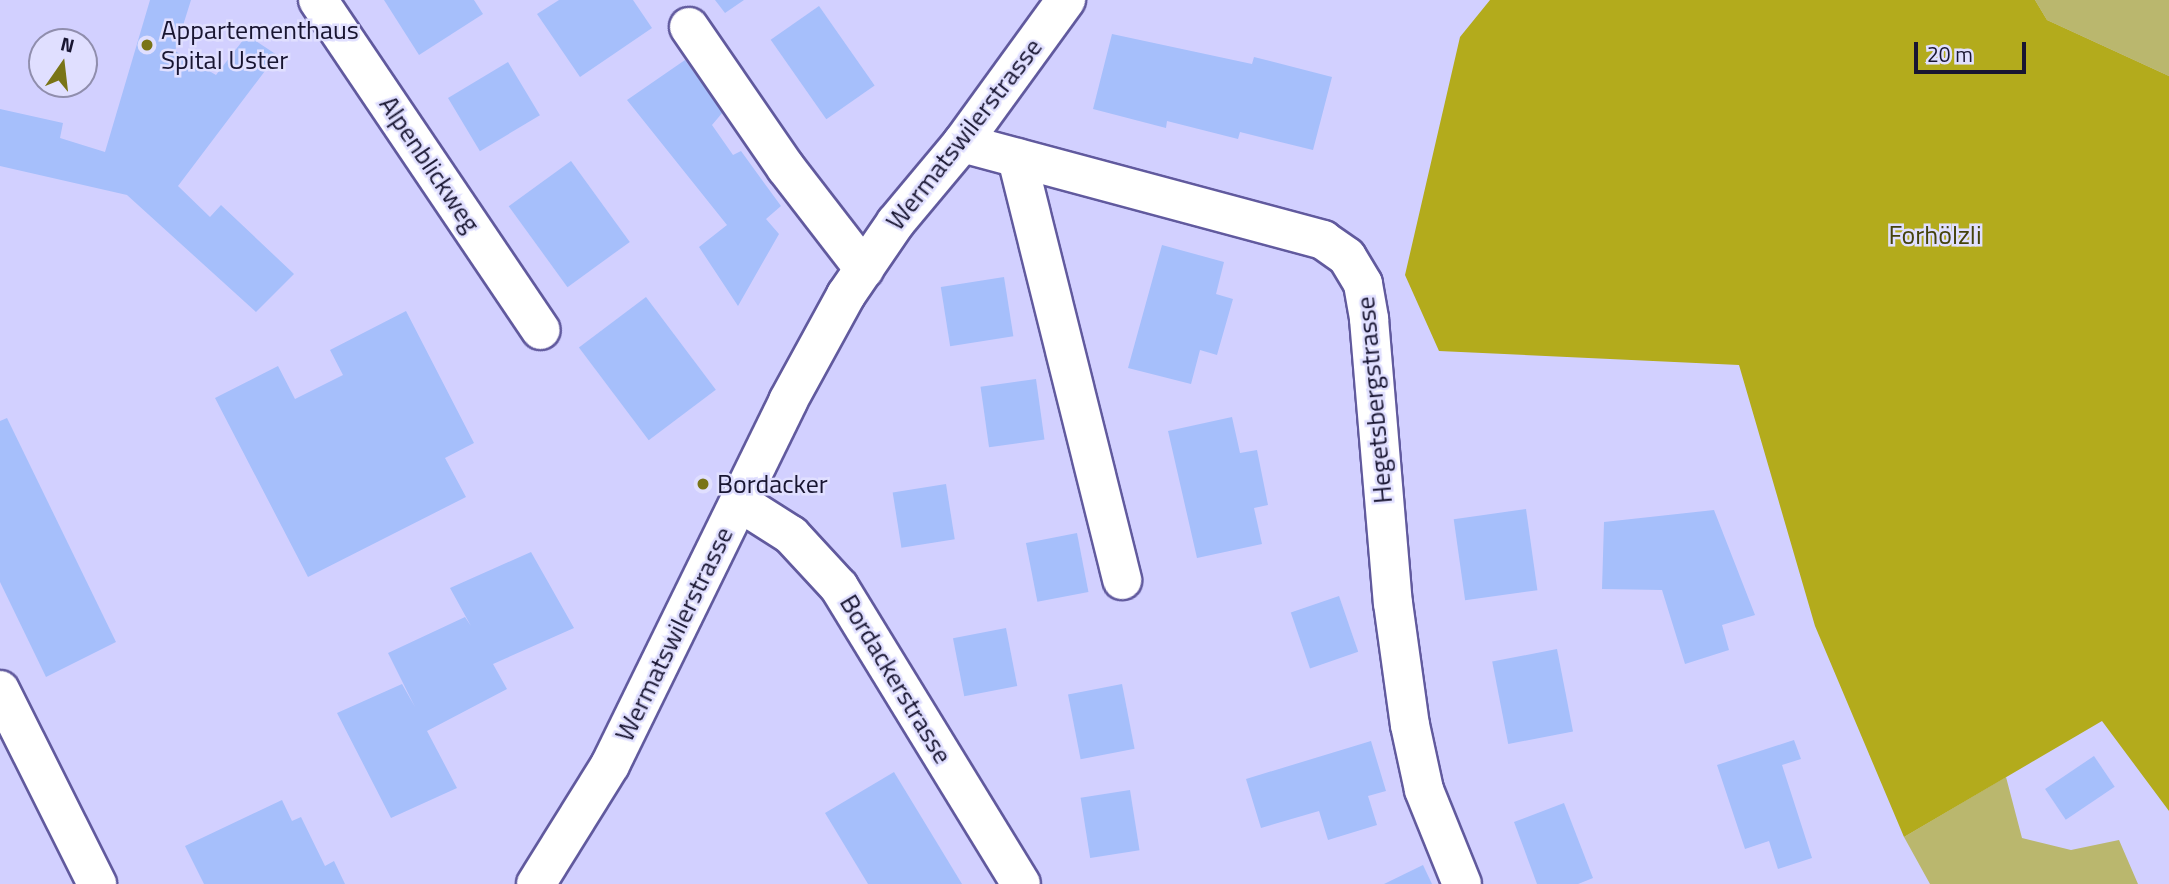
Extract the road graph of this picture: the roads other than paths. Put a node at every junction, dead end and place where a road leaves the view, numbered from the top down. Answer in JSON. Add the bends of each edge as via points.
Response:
{"nodes":[{"id":1,"x":318,"y":0,"type":"edge"},
{"id":2,"x":1066,"y":0,"type":"edge"},
{"id":3,"x":689,"y":27,"type":"dead end"},
{"id":4,"x":962,"y":143,"type":"junction"},
{"id":5,"x":1017,"y":158,"type":"junction"},
{"id":6,"x":864,"y":269,"type":"junction"},
{"id":7,"x":541,"y":330,"type":"dead end"},
{"id":8,"x":739,"y":502,"type":"junction"},
{"id":9,"x":1122,"y":580,"type":"dead end"},
{"id":10,"x":0,"y":690,"type":"edge"},
{"id":11,"x":97,"y":884,"type":"edge"},
{"id":12,"x":536,"y":884,"type":"edge"},
{"id":13,"x":1021,"y":884,"type":"edge"},
{"id":14,"x":1462,"y":884,"type":"edge"}],
"edges":[{"from":1,"to":7,"type":"street","name":"Alpenblickweg"},
{"from":2,"to":4,"type":"street","name":"Wermatswilerstrasse"},
{"from":3,"to":6,"type":"street","via":[[786,168]]},
{"from":4,"to":5,"type":"street","name":"Hegetsbergstrasse"},
{"from":4,"to":6,"type":"street","name":"Wermatswilerstrasse","via":[[896,222]]},
{"from":5,"to":9,"type":"street"},
{"from":5,"to":14,"type":"street","name":"Hegetsbergstrasse","via":[[1323,240],[1347,257],[1363,284],[1368,319],[1392,591],[1410,725],[1424,790]]},
{"from":6,"to":8,"type":"street","name":"Wermatswilerstrasse","via":[[788,401]]},
{"from":8,"to":12,"type":"street","name":"Wermatswilerstrasse","via":[[610,765]]},
{"from":8,"to":13,"type":"street","name":"Bordackerstrasse","via":[[791,535],[839,587]]},
{"from":10,"to":11,"type":"street"}]}
